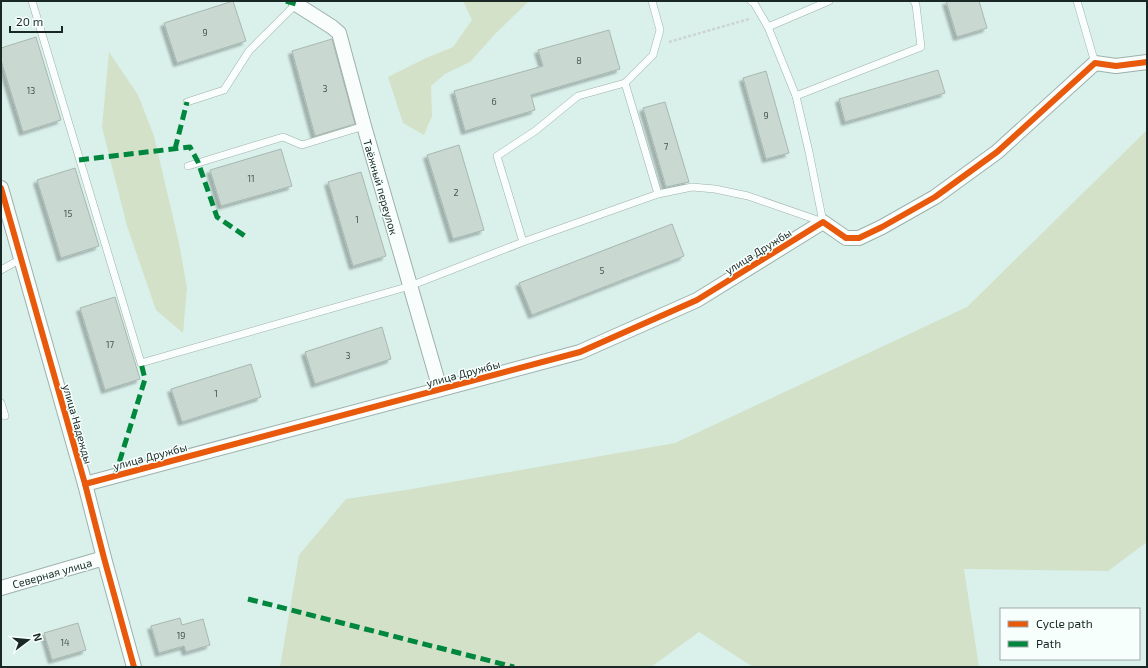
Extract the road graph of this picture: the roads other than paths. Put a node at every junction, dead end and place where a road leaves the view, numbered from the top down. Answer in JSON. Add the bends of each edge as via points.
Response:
{"nodes":[{"id":1,"x":32,"y":1,"type":"edge"},
{"id":2,"x":652,"y":1,"type":"edge"},
{"id":3,"x":751,"y":1,"type":"edge"},
{"id":4,"x":829,"y":1,"type":"edge"},
{"id":5,"x":914,"y":1,"type":"edge"},
{"id":6,"x":1077,"y":1,"type":"edge"},
{"id":7,"x":296,"y":4,"type":"joint"},
{"id":8,"x":768,"y":27,"type":"junction"},
{"id":9,"x":1147,"y":62,"type":"edge"},
{"id":10,"x":1094,"y":63,"type":"junction"},
{"id":11,"x":625,"y":83,"type":"junction"},
{"id":12,"x":796,"y":96,"type":"junction"},
{"id":13,"x":187,"y":102,"type":"dead end"},
{"id":14,"x":364,"y":126,"type":"junction"},
{"id":15,"x":188,"y":166,"type":"dead end"},
{"id":16,"x":1,"y":188,"type":"edge"},
{"id":17,"x":658,"y":194,"type":"junction"},
{"id":18,"x":823,"y":222,"type":"junction"},
{"id":19,"x":523,"y":242,"type":"junction"},
{"id":20,"x":21,"y":259,"type":"junction"},
{"id":21,"x":1,"y":270,"type":"edge"},
{"id":22,"x":410,"y":286,"type":"junction"},
{"id":23,"x":440,"y":389,"type":"junction"},
{"id":24,"x":1,"y":403,"type":"edge"},
{"id":25,"x":5,"y":416,"type":"dead end"},
{"id":26,"x":85,"y":484,"type":"junction"},
{"id":27,"x":104,"y":558,"type":"junction"},
{"id":28,"x":1,"y":588,"type":"edge"},
{"id":29,"x":134,"y":667,"type":"edge"}],
"edges":[{"from":1,"to":22,"type":"lane","via":[[141,363]]},
{"from":2,"to":11,"type":"lane","via":[[660,30],[656,46],[653,55]]},
{"from":3,"to":8,"type":"lane"},
{"from":4,"to":8,"type":"lane"},
{"from":5,"to":12,"type":"lane","via":[[921,47]]},
{"from":6,"to":10,"type":"lane"},
{"from":7,"to":13,"type":"lane","via":[[249,51],[224,90]]},
{"from":7,"to":14,"type":"street","name":"Таёжный переулок","via":[[339,33]]},
{"from":8,"to":12,"type":"lane"},
{"from":9,"to":10,"type":"street","via":[[1116,66]]},
{"from":10,"to":18,"type":"street","via":[[997,152],[935,197],[859,238],[846,238]]},
{"from":11,"to":17,"type":"lane"},
{"from":11,"to":19,"type":"lane","via":[[578,96],[535,131],[497,156]]},
{"from":12,"to":18,"type":"lane"},
{"from":14,"to":15,"type":"lane","via":[[302,145],[283,137]]},
{"from":14,"to":22,"type":"street","name":"Таёжный переулок"},
{"from":16,"to":20,"type":"street","name":"улица Надежды"},
{"from":17,"to":18,"type":"lane","via":[[692,187],[715,189],[748,196]]},
{"from":17,"to":19,"type":"lane"},
{"from":18,"to":23,"type":"street","name":"улица Дружбы","via":[[697,300],[587,349]]},
{"from":19,"to":22,"type":"lane"},
{"from":20,"to":21,"type":"lane"},
{"from":20,"to":26,"type":"street","name":"улица Надежды"},
{"from":22,"to":23,"type":"street","name":"Таёжный переулок"},
{"from":23,"to":26,"type":"street","name":"улица Дружбы"},
{"from":24,"to":25,"type":"lane"},
{"from":26,"to":27,"type":"street","name":"улица Надежды"},
{"from":27,"to":28,"type":"street","name":"Северная улица"},
{"from":27,"to":29,"type":"street","name":"улица Надежды"}]}
